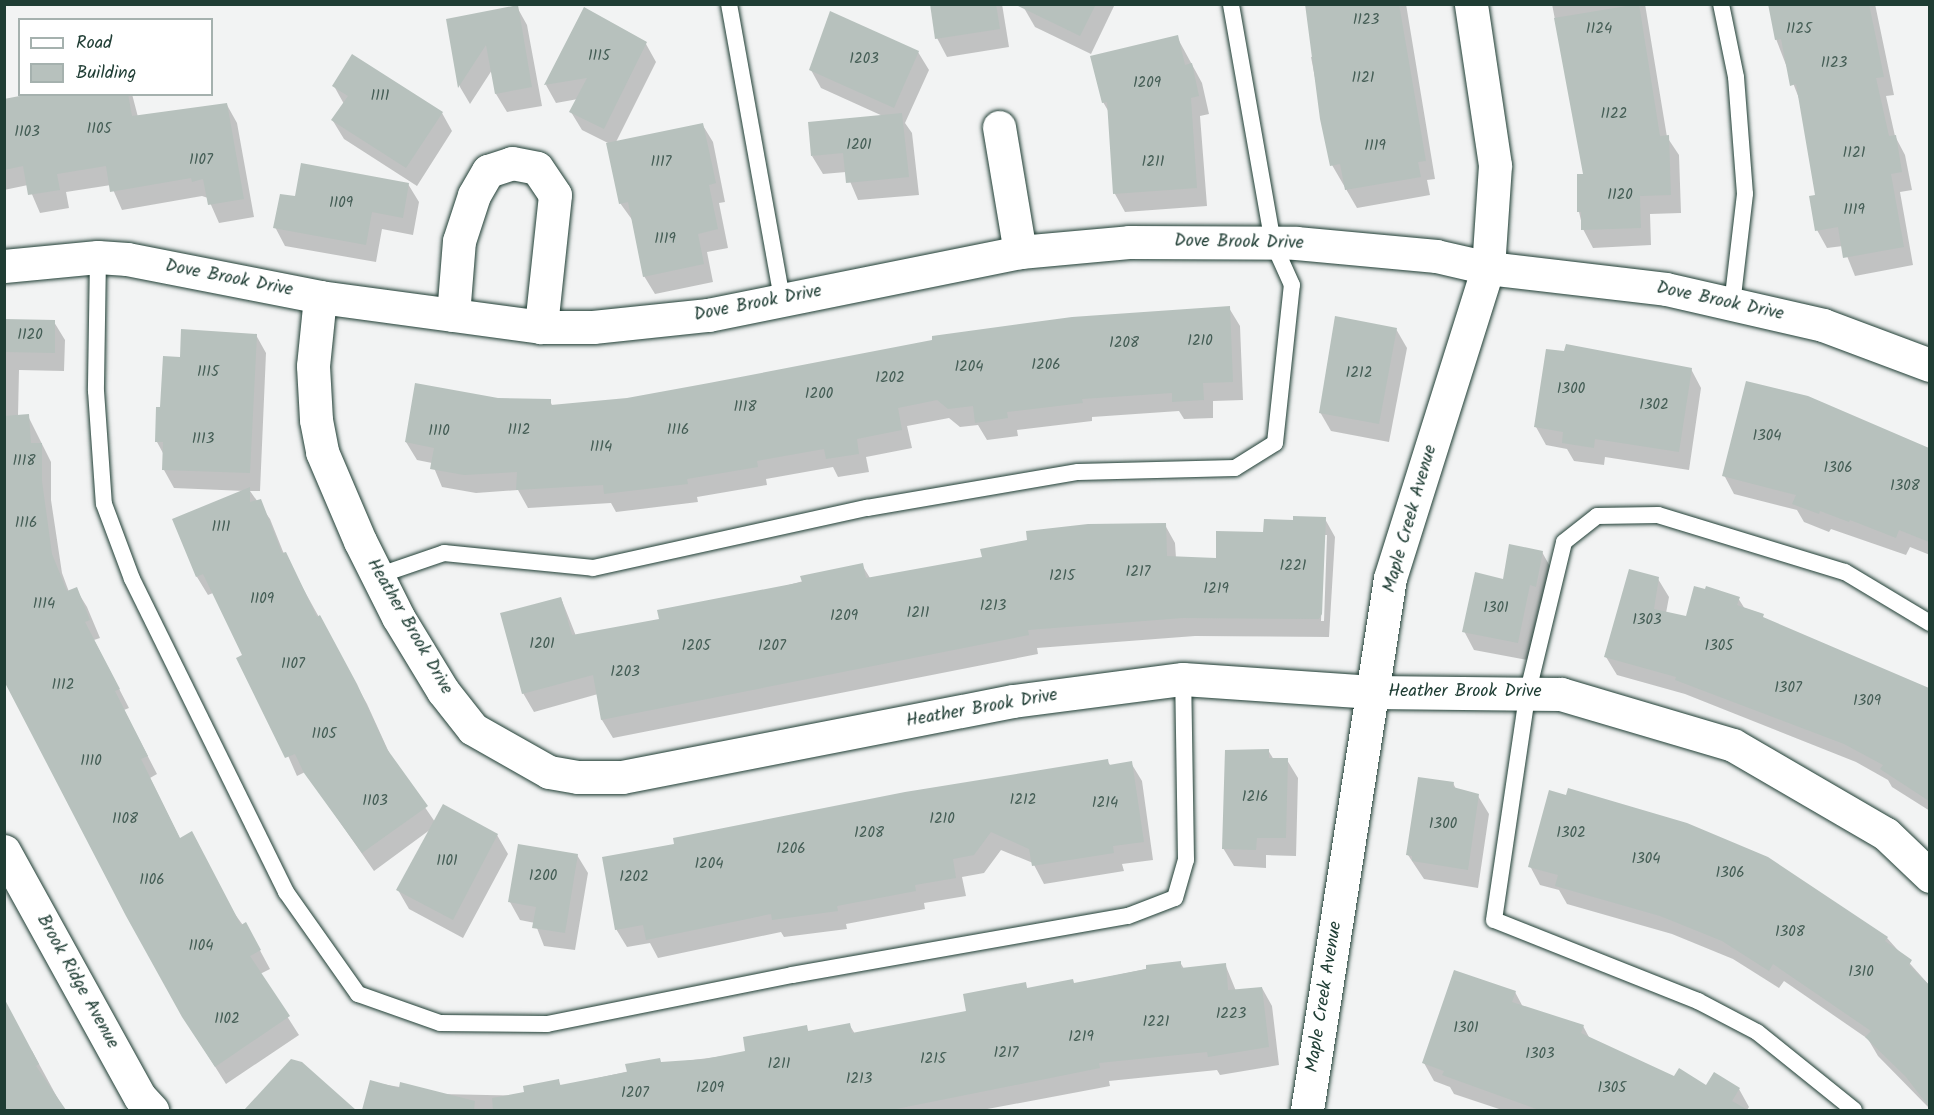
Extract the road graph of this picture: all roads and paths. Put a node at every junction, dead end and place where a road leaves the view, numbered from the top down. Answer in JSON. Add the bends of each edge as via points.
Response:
{"nodes":[{"id":1,"x":729,"y":4,"type":"edge"},
{"id":2,"x":1231,"y":4,"type":"edge"},
{"id":3,"x":1472,"y":4,"type":"edge"},
{"id":4,"x":1721,"y":4,"type":"edge"},
{"id":5,"x":999,"y":127,"type":"dead end"},
{"id":6,"x":1272,"y":243,"type":"junction"},
{"id":7,"x":1020,"y":252,"type":"junction"},
{"id":8,"x":98,"y":257,"type":"junction"},
{"id":9,"x":4,"y":266,"type":"edge"},
{"id":10,"x":1488,"y":268,"type":"junction"},
{"id":11,"x":320,"y":297,"type":"junction"},
{"id":12,"x":782,"y":300,"type":"junction"},
{"id":13,"x":1732,"y":304,"type":"junction"},
{"id":14,"x":453,"y":315,"type":"junction"},
{"id":15,"x":541,"y":327,"type":"junction"},
{"id":16,"x":1929,"y":365,"type":"edge"},
{"id":17,"x":377,"y":576,"type":"junction"},
{"id":18,"x":1929,"y":623,"type":"edge"},
{"id":19,"x":1183,"y":679,"type":"junction"},
{"id":20,"x":1373,"y":692,"type":"junction"},
{"id":21,"x":1528,"y":692,"type":"junction"},
{"id":22,"x":4,"y":851,"type":"edge"},
{"id":23,"x":1929,"y":876,"type":"edge"},
{"id":24,"x":152,"y":1110,"type":"edge"},
{"id":25,"x":1307,"y":1110,"type":"edge"},
{"id":26,"x":1854,"y":1110,"type":"edge"}],
"edges":[{"from":1,"to":12,"type":"lane"},
{"from":2,"to":6,"type":"lane"},
{"from":3,"to":10,"type":"street","name":"Maple Creek Avenue","via":[[1496,165]]},
{"from":4,"to":13,"type":"lane","via":[[1736,77],[1745,194]]},
{"from":5,"to":7,"type":"street"},
{"from":6,"to":7,"type":"street","name":"Dove Brook Drive","via":[[1129,242]]},
{"from":6,"to":10,"type":"street","name":"Dove Brook Drive","via":[[1436,256]]},
{"from":6,"to":17,"type":"lane","via":[[1292,285],[1275,443],[1235,468],[1078,472],[867,508],[593,568],[444,553]]},
{"from":7,"to":12,"type":"street","name":"Dove Brook Drive"},
{"from":8,"to":9,"type":"street","name":"Dove Brook Drive"},
{"from":8,"to":11,"type":"street","name":"Dove Brook Drive","via":[[127,259]]},
{"from":8,"to":19,"type":"lane","via":[[96,391],[104,504],[132,579],[286,892],[357,994],[441,1023],[547,1024],[792,975],[1128,916],[1174,898],[1186,860]]},
{"from":10,"to":13,"type":"street","name":"Dove Brook Drive","via":[[1666,289]]},
{"from":10,"to":20,"type":"street","name":"Maple Creek Avenue","via":[[1390,578]]},
{"from":11,"to":14,"type":"street","name":"Dove Brook Drive"},
{"from":11,"to":17,"type":"street","name":"Heather Brook Drive","via":[[313,366],[322,452]]},
{"from":12,"to":15,"type":"street","name":"Dove Brook Drive","via":[[647,323]]},
{"from":13,"to":16,"type":"street","name":"Dove Brook Drive","via":[[1822,325]]},
{"from":14,"to":15,"type":"street","name":"Dove Brook Drive"},
{"from":14,"to":15,"type":"street","via":[[459,241],[474,195],[488,171],[512,164],[537,168],[555,195]]},
{"from":17,"to":19,"type":"street","name":"Heather Brook Drive","via":[[443,691],[473,729],[549,772],[578,777],[633,776],[1012,701]]},
{"from":18,"to":21,"type":"lane","via":[[1845,572],[1658,515],[1597,516],[1564,542]]},
{"from":19,"to":20,"type":"street","name":"Heather Brook Drive"},
{"from":20,"to":21,"type":"street","name":"Heather Brook Drive"},
{"from":20,"to":25,"type":"street","name":"Maple Creek Avenue"},
{"from":21,"to":23,"type":"street","name":"Heather Brook Drive","via":[[1561,694],[1733,745],[1886,834]]},
{"from":21,"to":26,"type":"lane","via":[[1494,920],[1698,1001],[1757,1032]]},
{"from":22,"to":24,"type":"street","name":"Brook Ridge Avenue","via":[[140,1097]]}]}
